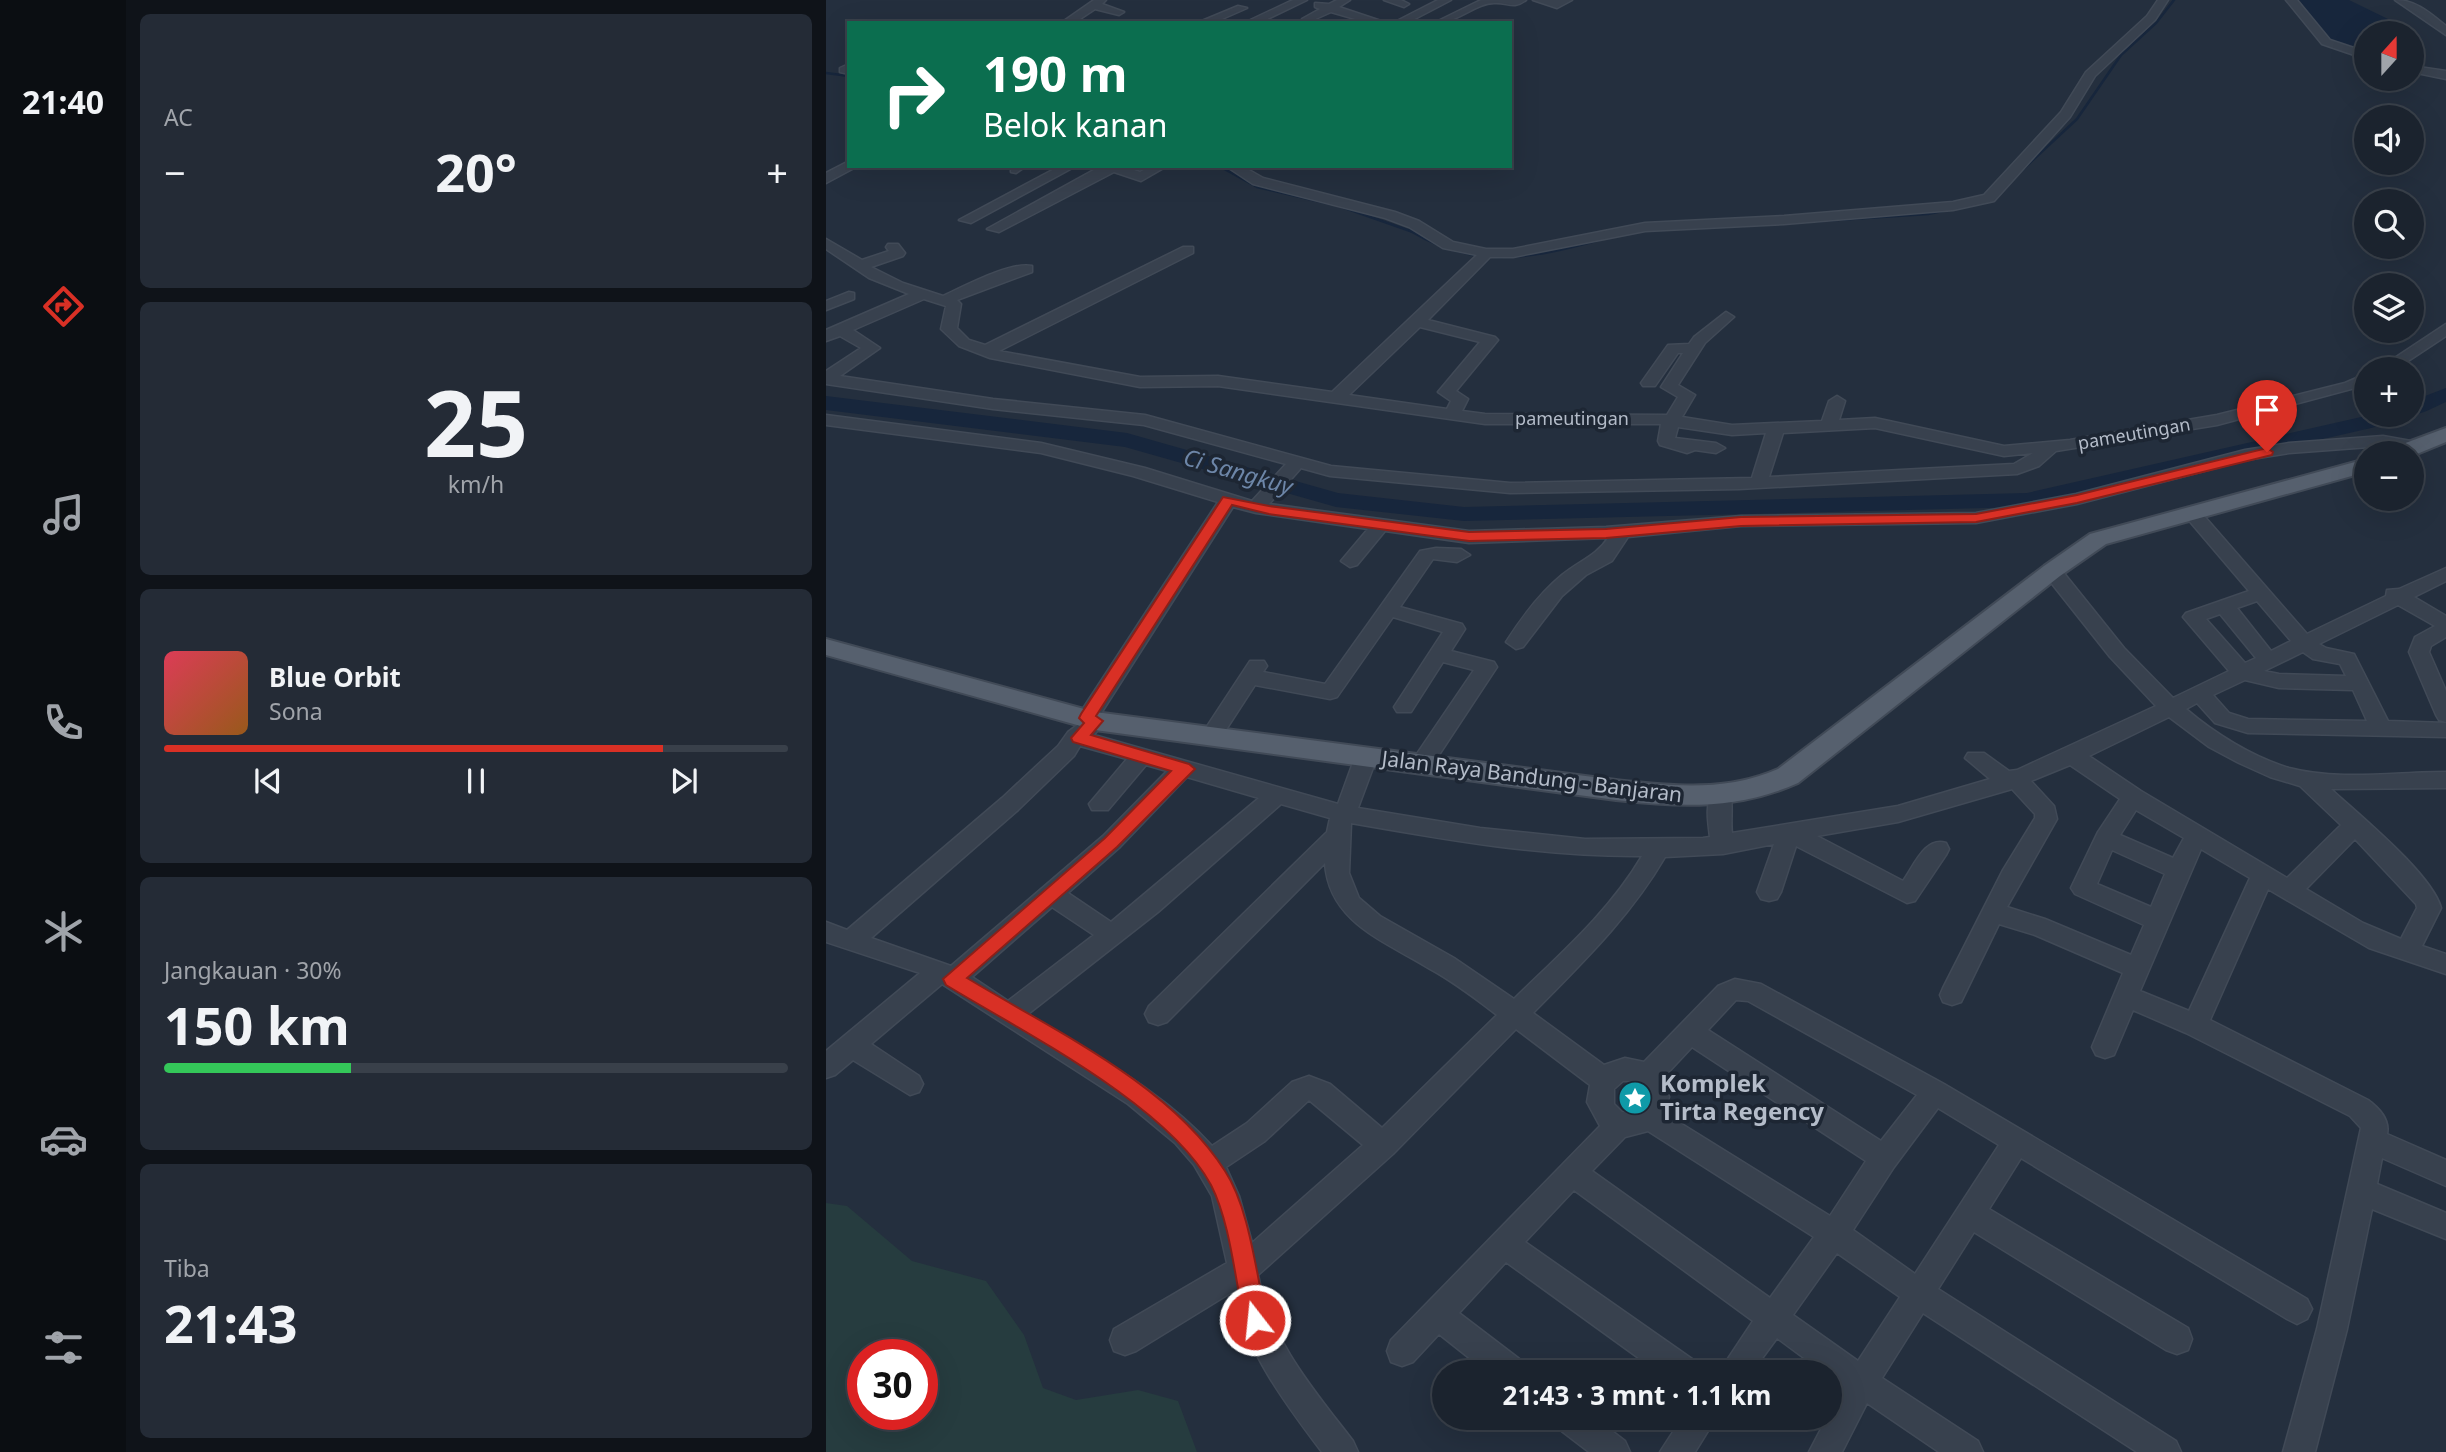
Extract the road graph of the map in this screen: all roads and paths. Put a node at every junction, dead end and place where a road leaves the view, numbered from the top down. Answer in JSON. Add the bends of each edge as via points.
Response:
{"nodes":[{"id":1,"x":1301,"y":0,"type":"edge"},
{"id":2,"x":1345,"y":0,"type":"edge"},
{"id":3,"x":1389,"y":0,"type":"edge"},
{"id":4,"x":1446,"y":0,"type":"edge"},
{"id":5,"x":1490,"y":0,"type":"edge"},
{"id":6,"x":1496,"y":0,"type":"edge"},
{"id":7,"x":1538,"y":0,"type":"edge"},
{"id":8,"x":2163,"y":0,"type":"edge"},
{"id":9,"x":2291,"y":0,"type":"edge"},
{"id":10,"x":2400,"y":0,"type":"edge"},
{"id":11,"x":1518,"y":2,"type":"edge"},
{"id":12,"x":1097,"y":3,"type":"edge"},
{"id":13,"x":1562,"y":3,"type":"edge"},
{"id":14,"x":1404,"y":4,"type":"dead end"},
{"id":15,"x":1242,"y":8,"type":"dead end"},
{"id":16,"x":1330,"y":8,"type":"junction"},
{"id":17,"x":1119,"y":12,"type":"dead end"},
{"id":18,"x":1346,"y":13,"type":"junction"},
{"id":19,"x":1494,"y":14,"type":"dead end"},
{"id":20,"x":1537,"y":14,"type":"dead end"},
{"id":21,"x":1069,"y":21,"type":"edge"},
{"id":22,"x":1207,"y":21,"type":"edge"},
{"id":23,"x":1254,"y":21,"type":"edge"},
{"id":24,"x":1303,"y":21,"type":"edge"},
{"id":25,"x":1331,"y":21,"type":"edge"},
{"id":26,"x":1373,"y":21,"type":"edge"},
{"id":27,"x":1402,"y":21,"type":"edge"},
{"id":28,"x":1443,"y":21,"type":"edge"},
{"id":29,"x":2446,"y":32,"type":"edge"},
{"id":30,"x":2354,"y":52,"type":"edge"},
{"id":31,"x":2424,"y":71,"type":"edge"},
{"id":32,"x":2446,"y":75,"type":"edge"},
{"id":33,"x":847,"y":165,"type":"edge"},
{"id":34,"x":1066,"y":168,"type":"edge"},
{"id":35,"x":1109,"y":168,"type":"edge"},
{"id":36,"x":1114,"y":168,"type":"edge"},
{"id":37,"x":1157,"y":168,"type":"edge"},
{"id":38,"x":1235,"y":168,"type":"edge"},
{"id":39,"x":1141,"y":177,"type":"junction"},
{"id":40,"x":826,"y":179,"type":"edge"},
{"id":41,"x":1122,"y":188,"type":"dead end"},
{"id":42,"x":966,"y":220,"type":"dead end"},
{"id":43,"x":995,"y":229,"type":"dead end"},
{"id":44,"x":826,"y":243,"type":"edge"},
{"id":45,"x":893,"y":247,"type":"dead end"},
{"id":46,"x":1188,"y":250,"type":"dead end"},
{"id":47,"x":1484,"y":256,"type":"junction"},
{"id":48,"x":859,"y":266,"type":"junction"},
{"id":49,"x":1027,"y":269,"type":"dead end"},
{"id":50,"x":923,"y":294,"type":"junction"},
{"id":51,"x":849,"y":296,"type":"dead end"},
{"id":52,"x":945,"y":300,"type":"junction"},
{"id":53,"x":826,"y":306,"type":"edge"},
{"id":54,"x":1726,"y":317,"type":"dead end"},
{"id":55,"x":1418,"y":322,"type":"junction"},
{"id":56,"x":2446,"y":329,"type":"edge"},
{"id":57,"x":833,"y":333,"type":"edge"},
{"id":58,"x":1693,"y":349,"type":"junction"},
{"id":59,"x":986,"y":351,"type":"junction"},
{"id":60,"x":2404,"y":357,"type":"edge"},
{"id":61,"x":826,"y":378,"type":"edge"},
{"id":62,"x":1649,"y":383,"type":"dead end"},
{"id":63,"x":2354,"y":385,"type":"edge"},
{"id":64,"x":1338,"y":396,"type":"junction"},
{"id":65,"x":1837,"y":401,"type":"dead end"},
{"id":66,"x":1452,"y":414,"type":"junction"},
{"id":67,"x":826,"y":420,"type":"edge"},
{"id":68,"x":1672,"y":421,"type":"junction"},
{"id":69,"x":1829,"y":425,"type":"junction"},
{"id":70,"x":1775,"y":430,"type":"junction"},
{"id":71,"x":2446,"y":434,"type":"edge"},
{"id":72,"x":2354,"y":442,"type":"edge"},
{"id":73,"x":2424,"y":443,"type":"edge"},
{"id":74,"x":1716,"y":448,"type":"dead end"},
{"id":75,"x":2050,"y":448,"type":"junction"},
{"id":76,"x":1295,"y":465,"type":"junction"},
{"id":77,"x":2354,"y":468,"type":"edge"},
{"id":78,"x":1759,"y":483,"type":"junction"},
{"id":79,"x":1228,"y":500,"type":"junction"},
{"id":80,"x":1258,"y":506,"type":"junction"},
{"id":81,"x":2192,"y":513,"type":"junction"},
{"id":82,"x":1381,"y":526,"type":"junction"},
{"id":83,"x":1622,"y":532,"type":"junction"},
{"id":84,"x":1461,"y":555,"type":"dead end"},
{"id":85,"x":1350,"y":561,"type":"dead end"},
{"id":86,"x":2052,"y":570,"type":"junction"},
{"id":87,"x":2446,"y":574,"type":"edge"},
{"id":88,"x":2262,"y":593,"type":"junction"},
{"id":89,"x":2397,"y":596,"type":"junction"},
{"id":90,"x":2224,"y":606,"type":"junction"},
{"id":91,"x":1390,"y":610,"type":"junction"},
{"id":92,"x":2446,"y":626,"type":"edge"},
{"id":93,"x":1516,"y":642,"type":"dead end"},
{"id":94,"x":2304,"y":643,"type":"junction"},
{"id":95,"x":826,"y":647,"type":"edge"},
{"id":96,"x":1438,"y":654,"type":"junction"},
{"id":97,"x":2268,"y":660,"type":"junction"},
{"id":98,"x":2241,"y":672,"type":"junction"},
{"id":99,"x":2360,"y":683,"type":"junction"},
{"id":100,"x":2438,"y":683,"type":"edge"},
{"id":101,"x":2200,"y":693,"type":"junction"},
{"id":102,"x":1404,"y":707,"type":"dead end"},
{"id":103,"x":2168,"y":708,"type":"junction"},
{"id":104,"x":2446,"y":715,"type":"edge"},
{"id":105,"x":1087,"y":726,"type":"junction"},
{"id":106,"x":2382,"y":730,"type":"junction"},
{"id":107,"x":2446,"y":730,"type":"edge"},
{"id":108,"x":1211,"y":737,"type":"junction"},
{"id":109,"x":2072,"y":755,"type":"junction"},
{"id":110,"x":1146,"y":757,"type":"junction"},
{"id":111,"x":1366,"y":757,"type":"junction"},
{"id":112,"x":1976,"y":758,"type":"dead end"},
{"id":113,"x":1421,"y":764,"type":"junction"},
{"id":114,"x":1187,"y":769,"type":"junction"},
{"id":115,"x":2306,"y":778,"type":"junction"},
{"id":116,"x":2013,"y":780,"type":"junction"},
{"id":117,"x":2446,"y":780,"type":"edge"},
{"id":118,"x":1721,"y":796,"type":"junction"},
{"id":119,"x":1277,"y":797,"type":"junction"},
{"id":120,"x":2133,"y":797,"type":"junction"},
{"id":121,"x":1100,"y":804,"type":"dead end"},
{"id":122,"x":1341,"y":825,"type":"junction"},
{"id":123,"x":2354,"y":826,"type":"junction"},
{"id":124,"x":1790,"y":834,"type":"junction"},
{"id":125,"x":2197,"y":834,"type":"junction"},
{"id":126,"x":2106,"y":838,"type":"junction"},
{"id":127,"x":1723,"y":845,"type":"junction"},
{"id":128,"x":1665,"y":848,"type":"junction"},
{"id":129,"x":1938,"y":849,"type":"dead end"},
{"id":130,"x":2178,"y":870,"type":"junction"},
{"id":131,"x":2263,"y":874,"type":"junction"},
{"id":132,"x":2289,"y":891,"type":"junction"},
{"id":133,"x":1769,"y":892,"type":"dead end"},
{"id":134,"x":1051,"y":894,"type":"junction"},
{"id":135,"x":1993,"y":912,"type":"junction"},
{"id":136,"x":2157,"y":920,"type":"junction"},
{"id":137,"x":1112,"y":935,"type":"junction"},
{"id":138,"x":839,"y":937,"type":"edge"},
{"id":139,"x":2407,"y":951,"type":"junction"},
{"id":140,"x":2446,"y":964,"type":"edge"},
{"id":141,"x":2136,"y":968,"type":"junction"},
{"id":142,"x":946,"y":975,"type":"junction"},
{"id":143,"x":1952,"y":995,"type":"dead end"},
{"id":144,"x":2125,"y":996,"type":"junction"},
{"id":145,"x":1513,"y":1013,"type":"junction"},
{"id":146,"x":1158,"y":1014,"type":"dead end"},
{"id":147,"x":1009,"y":1016,"type":"junction"},
{"id":148,"x":2195,"y":1025,"type":"junction"},
{"id":149,"x":1691,"y":1033,"type":"junction"},
{"id":150,"x":852,"y":1045,"type":"junction"},
{"id":151,"x":2105,"y":1047,"type":"dead end"},
{"id":152,"x":826,"y":1067,"type":"edge"},
{"id":153,"x":1647,"y":1077,"type":"junction"},
{"id":154,"x":1605,"y":1081,"type":"junction"},
{"id":155,"x":910,"y":1084,"type":"dead end"},
{"id":156,"x":1935,"y":1092,"type":"junction"},
{"id":157,"x":1634,"y":1120,"type":"junction"},
{"id":158,"x":2015,"y":1142,"type":"junction"},
{"id":159,"x":2374,"y":1142,"type":"junction"},
{"id":160,"x":1383,"y":1145,"type":"junction"},
{"id":161,"x":1884,"y":1158,"type":"junction"},
{"id":162,"x":1207,"y":1164,"type":"junction"},
{"id":163,"x":1573,"y":1173,"type":"junction"},
{"id":164,"x":2446,"y":1173,"type":"edge"},
{"id":165,"x":2364,"y":1192,"type":"junction"},
{"id":166,"x":1971,"y":1214,"type":"junction"},
{"id":167,"x":2446,"y":1226,"type":"edge"},
{"id":168,"x":1834,"y":1234,"type":"junction"},
{"id":169,"x":1506,"y":1245,"type":"junction"},
{"id":170,"x":1243,"y":1269,"type":"junction"},
{"id":171,"x":1921,"y":1295,"type":"junction"},
{"id":172,"x":2297,"y":1309,"type":"dead end"},
{"id":173,"x":1438,"y":1315,"type":"junction"},
{"id":174,"x":1773,"y":1317,"type":"junction"},
{"id":175,"x":2177,"y":1339,"type":"dead end"},
{"id":176,"x":1125,"y":1340,"type":"dead end"},
{"id":177,"x":1402,"y":1351,"type":"dead end"},
{"id":178,"x":1496,"y":1360,"type":"edge"},
{"id":179,"x":1667,"y":1360,"type":"edge"},
{"id":180,"x":1743,"y":1360,"type":"edge"},
{"id":181,"x":1862,"y":1382,"type":"junction"},
{"id":182,"x":1586,"y":1430,"type":"edge"},
{"id":183,"x":1692,"y":1430,"type":"edge"},
{"id":184,"x":1342,"y":1452,"type":"edge"},
{"id":185,"x":1614,"y":1452,"type":"edge"},
{"id":186,"x":1676,"y":1452,"type":"edge"},
{"id":187,"x":1825,"y":1452,"type":"edge"},
{"id":188,"x":1967,"y":1452,"type":"edge"},
{"id":189,"x":2165,"y":1452,"type":"edge"},
{"id":190,"x":2299,"y":1452,"type":"edge"}],
"edges":[{"from":1,"to":16,"type":"street"},
{"from":1,"to":23,"type":"street"},
{"from":2,"to":16,"type":"street"},
{"from":3,"to":14,"type":"street"},
{"from":4,"to":27,"type":"street"},
{"from":5,"to":28,"type":"street"},
{"from":6,"to":11,"type":"street"},
{"from":7,"to":13,"type":"street"},
{"from":8,"to":47,"type":"street","via":[[2151,18],[2090,74],[2066,114],[1989,198],[1888,213],[1645,227]]},
{"from":9,"to":30,"type":"street","via":[[2326,42]]},
{"from":10,"to":29,"type":"street"},
{"from":11,"to":19,"type":"street"},
{"from":12,"to":17,"type":"street"},
{"from":12,"to":21,"type":"street"},
{"from":13,"to":20,"type":"street"},
{"from":15,"to":22,"type":"street"},
{"from":16,"to":18,"type":"street"},
{"from":16,"to":24,"type":"street"},
{"from":18,"to":25,"type":"street"},
{"from":18,"to":26,"type":"street"},
{"from":31,"to":32,"type":"street"},
{"from":33,"to":40,"type":"street"},
{"from":34,"to":42,"type":"street"},
{"from":35,"to":43,"type":"street"},
{"from":36,"to":39,"type":"street"},
{"from":37,"to":39,"type":"street"},
{"from":38,"to":47,"type":"street","via":[[1258,181],[1414,223],[1456,248]]},
{"from":39,"to":41,"type":"street"},
{"from":44,"to":48,"type":"street"},
{"from":45,"to":48,"type":"street","via":[[898,252]]},
{"from":46,"to":59,"type":"street"},
{"from":47,"to":55,"type":"street"},
{"from":48,"to":50,"type":"street"},
{"from":49,"to":52,"type":"street"},
{"from":50,"to":52,"type":"street"},
{"from":50,"to":57,"type":"street"},
{"from":51,"to":53,"type":"street"},
{"from":52,"to":59,"type":"street","name":"pameutingan","via":[[954,304],[949,329],[953,336]]},
{"from":54,"to":58,"type":"street"},
{"from":55,"to":64,"type":"street"},
{"from":55,"to":66,"type":"street","via":[[1490,340],[1446,392],[1460,399]]},
{"from":56,"to":60,"type":"street"},
{"from":57,"to":61,"type":"street","via":[[872,348]]},
{"from":58,"to":62,"type":"street","via":[[1674,348]]},
{"from":58,"to":68,"type":"street","via":[[1669,385],[1687,396]]},
{"from":59,"to":64,"type":"street","name":"pameutingan","via":[[1140,382],[1218,381]]},
{"from":61,"to":76,"type":"street","via":[[993,404],[1145,420]]},
{"from":63,"to":75,"type":"street","name":"pameutingan","via":[[2217,420]]},
{"from":64,"to":66,"type":"street","name":"pameutingan"},
{"from":65,"to":69,"type":"street"},
{"from":66,"to":68,"type":"street","name":"pameutingan","via":[[1485,419]]},
{"from":67,"to":79,"type":"street","via":[[1041,448]]},
{"from":68,"to":70,"type":"street","name":"pameutingan","via":[[1715,429]]},
{"from":68,"to":74,"type":"street","via":[[1666,442]]},
{"from":69,"to":70,"type":"street","name":"pameutingan"},
{"from":69,"to":75,"type":"street","name":"pameutingan","via":[[1875,423],[2004,451]]},
{"from":70,"to":78,"type":"street"},
{"from":71,"to":73,"type":"main road"},
{"from":72,"to":83,"type":"street","via":[[2245,456],[2077,499],[1976,518],[1741,522]]},
{"from":75,"to":78,"type":"street","via":[[2033,463],[2017,469]]},
{"from":76,"to":78,"type":"street","via":[[1510,488]]},
{"from":76,"to":80,"type":"street"},
{"from":77,"to":81,"type":"main road","name":"Jalan Raya Bandung - Banjaran"},
{"from":79,"to":80,"type":"street"},
{"from":79,"to":105,"type":"street"},
{"from":80,"to":82,"type":"street"},
{"from":81,"to":86,"type":"main road","name":"Jalan Raya Bandung - Banjaran","via":[[2098,539]]},
{"from":81,"to":88,"type":"street"},
{"from":82,"to":83,"type":"street","via":[[1469,537]]},
{"from":82,"to":85,"type":"street"},
{"from":83,"to":93,"type":"street","via":[[1605,557],[1593,560],[1541,605]]},
{"from":84,"to":91,"type":"street","via":[[1427,555]]},
{"from":86,"to":103,"type":"street"},
{"from":86,"to":118,"type":"main road","name":"Jalan Raya Bandung - Banjaran","via":[[1788,776],[1758,789]]},
{"from":87,"to":89,"type":"street"},
{"from":88,"to":90,"type":"street"},
{"from":88,"to":94,"type":"street"},
{"from":89,"to":92,"type":"street","via":[[2394,594]]},
{"from":89,"to":94,"type":"street"},
{"from":90,"to":97,"type":"street"},
{"from":90,"to":98,"type":"street","via":[[2193,617]]},
{"from":91,"to":96,"type":"street","via":[[1455,627]]},
{"from":91,"to":108,"type":"street","via":[[1330,692],[1254,671]]},
{"from":92,"to":100,"type":"street","via":[[2422,642],[2419,652]]},
{"from":94,"to":97,"type":"street"},
{"from":94,"to":99,"type":"street","via":[[2320,654],[2347,659]]},
{"from":95,"to":105,"type":"main road","name":"Jalan Raya Bandung - Banjaran"},
{"from":96,"to":102,"type":"street"},
{"from":96,"to":113,"type":"street","via":[[1488,667]]},
{"from":97,"to":98,"type":"street"},
{"from":98,"to":99,"type":"street","via":[[2279,681]]},
{"from":98,"to":101,"type":"street"},
{"from":99,"to":106,"type":"street"},
{"from":100,"to":104,"type":"street"},
{"from":101,"to":103,"type":"street"},
{"from":101,"to":106,"type":"street","via":[[2222,718],[2236,724]]},
{"from":103,"to":109,"type":"street"},
{"from":103,"to":115,"type":"street","via":[[2221,746],[2271,770]]},
{"from":105,"to":108,"type":"main road","name":"Jalan Raya Bandung - Banjaran"},
{"from":105,"to":110,"type":"street"},
{"from":105,"to":138,"type":"street","via":[[1010,804]]},
{"from":106,"to":107,"type":"street"},
{"from":108,"to":111,"type":"main road","name":"Jalan Raya Bandung - Banjaran"},
{"from":109,"to":116,"type":"street"},
{"from":109,"to":120,"type":"street"},
{"from":110,"to":114,"type":"street"},
{"from":110,"to":121,"type":"street","via":[[1142,756]]},
{"from":111,"to":113,"type":"main road","name":"Jalan Raya Bandung - Banjaran"},
{"from":111,"to":122,"type":"street"},
{"from":112,"to":116,"type":"street"},
{"from":113,"to":118,"type":"main road","name":"Jalan Raya Bandung - Banjaran","via":[[1616,790]]},
{"from":114,"to":119,"type":"street"},
{"from":114,"to":134,"type":"street"},
{"from":115,"to":117,"type":"street"},
{"from":115,"to":123,"type":"street"},
{"from":116,"to":124,"type":"street","via":[[1898,814]]},
{"from":116,"to":135,"type":"street","via":[[2048,815]]},
{"from":118,"to":127,"type":"street","via":[[1718,816]]},
{"from":119,"to":122,"type":"street"},
{"from":119,"to":137,"type":"street","via":[[1273,795],[1263,811]]},
{"from":120,"to":125,"type":"street"},
{"from":120,"to":126,"type":"street"},
{"from":122,"to":128,"type":"street","via":[[1542,845]]},
{"from":122,"to":145,"type":"street","via":[[1341,886],[1350,905]]},
{"from":122,"to":146,"type":"street"},
{"from":123,"to":132,"type":"street"},
{"from":123,"to":139,"type":"street","via":[[2427,900],[2429,908]]},
{"from":124,"to":127,"type":"street"},
{"from":124,"to":129,"type":"street","via":[[1907,894]]},
{"from":124,"to":133,"type":"street"},
{"from":125,"to":130,"type":"street"},
{"from":125,"to":131,"type":"street"},
{"from":126,"to":130,"type":"street"},
{"from":126,"to":136,"type":"street","via":[[2083,888]]},
{"from":127,"to":128,"type":"street"},
{"from":128,"to":145,"type":"street","via":[[1660,846],[1637,885],[1604,926]]},
{"from":130,"to":136,"type":"street"},
{"from":131,"to":132,"type":"street"},
{"from":131,"to":148,"type":"street"},
{"from":132,"to":139,"type":"street","via":[[2371,938]]},
{"from":134,"to":137,"type":"street"},
{"from":134,"to":142,"type":"street"},
{"from":135,"to":141,"type":"street"},
{"from":135,"to":143,"type":"street"},
{"from":136,"to":141,"type":"street"},
{"from":137,"to":147,"type":"street"},
{"from":138,"to":142,"type":"street"},
{"from":139,"to":140,"type":"street"},
{"from":141,"to":144,"type":"street"},
{"from":142,"to":147,"type":"street"},
{"from":142,"to":150,"type":"street"},
{"from":144,"to":148,"type":"street"},
{"from":144,"to":151,"type":"street"},
{"from":145,"to":154,"type":"street"},
{"from":145,"to":160,"type":"street"},
{"from":147,"to":162,"type":"street","via":[[1153,1106]]},
{"from":148,"to":159,"type":"street","via":[[2359,1108],[2373,1122]]},
{"from":149,"to":153,"type":"street"},
{"from":149,"to":156,"type":"street","via":[[1727,993],[1752,991]]},
{"from":149,"to":161,"type":"street"},
{"from":150,"to":152,"type":"street"},
{"from":150,"to":155,"type":"street"},
{"from":153,"to":154,"type":"street","via":[[1620,1072]]},
{"from":153,"to":157,"type":"street","via":[[1657,1101]]},
{"from":154,"to":157,"type":"street","via":[[1599,1090],[1602,1111]]},
{"from":156,"to":158,"type":"street"},
{"from":156,"to":161,"type":"street"},
{"from":157,"to":163,"type":"street"},
{"from":157,"to":168,"type":"street"},
{"from":158,"to":166,"type":"street"},
{"from":158,"to":172,"type":"street"},
{"from":159,"to":164,"type":"street"},
{"from":159,"to":165,"type":"street"},
{"from":160,"to":162,"type":"street","via":[[1321,1091],[1309,1088],[1301,1090],[1256,1132]]},
{"from":160,"to":170,"type":"street"},
{"from":161,"to":168,"type":"street"},
{"from":162,"to":170,"type":"street","via":[[1219,1178],[1231,1208]]},
{"from":163,"to":169,"type":"street"},
{"from":163,"to":174,"type":"street"},
{"from":165,"to":167,"type":"street"},
{"from":165,"to":190,"type":"street"},
{"from":166,"to":171,"type":"street"},
{"from":166,"to":175,"type":"street"},
{"from":168,"to":171,"type":"street"},
{"from":168,"to":174,"type":"street"},
{"from":169,"to":173,"type":"street"},
{"from":169,"to":179,"type":"street"},
{"from":170,"to":176,"type":"street"},
{"from":170,"to":184,"type":"street","via":[[1261,1336]]},
{"from":171,"to":181,"type":"street"},
{"from":171,"to":189,"type":"street"},
{"from":173,"to":177,"type":"street"},
{"from":173,"to":178,"type":"street"},
{"from":174,"to":180,"type":"street"},
{"from":174,"to":181,"type":"street"},
{"from":181,"to":187,"type":"street"},
{"from":181,"to":188,"type":"street"},
{"from":182,"to":185,"type":"street"},
{"from":183,"to":186,"type":"street"}]}
